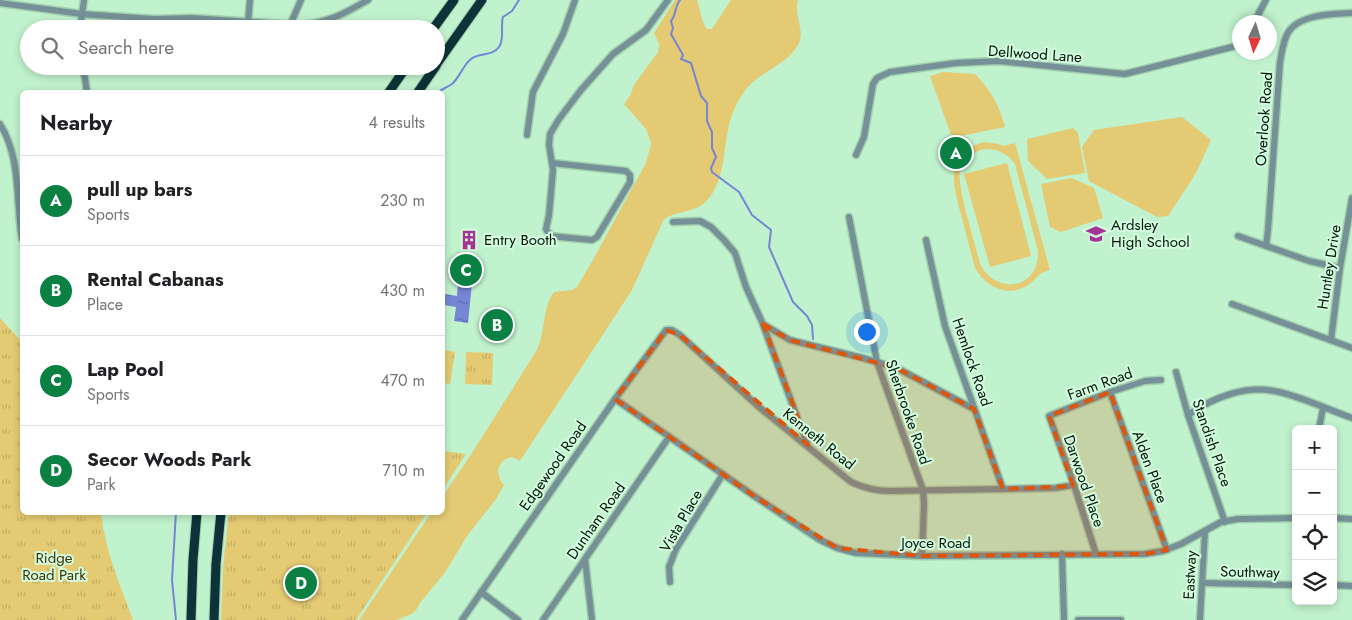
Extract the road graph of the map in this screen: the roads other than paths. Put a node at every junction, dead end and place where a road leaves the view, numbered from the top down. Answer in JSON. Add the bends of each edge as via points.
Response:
{"nodes":[{"id":1,"x":84,"y":0,"type":"edge"},
{"id":2,"x":250,"y":0,"type":"edge"},
{"id":3,"x":302,"y":0,"type":"edge"},
{"id":4,"x":368,"y":0,"type":"edge"},
{"id":5,"x":454,"y":0,"type":"edge"},
{"id":6,"x":482,"y":0,"type":"edge"},
{"id":7,"x":575,"y":0,"type":"edge"},
{"id":8,"x":668,"y":0,"type":"edge"},
{"id":9,"x":1266,"y":0,"type":"edge"},
{"id":10,"x":0,"y":3,"type":"edge"},
{"id":11,"x":29,"y":3,"type":"edge"},
{"id":12,"x":1352,"y":13,"type":"edge"},
{"id":13,"x":82,"y":14,"type":"junction"},
{"id":14,"x":1258,"y":15,"type":"edge"},
{"id":15,"x":81,"y":20,"type":"edge"},
{"id":16,"x":220,"y":20,"type":"edge"},
{"id":17,"x":248,"y":20,"type":"edge"},
{"id":18,"x":292,"y":20,"type":"edge"},
{"id":19,"x":330,"y":20,"type":"edge"},
{"id":20,"x":440,"y":20,"type":"edge"},
{"id":21,"x":1232,"y":47,"type":"edge"},
{"id":22,"x":445,"y":53,"type":"edge"},
{"id":23,"x":84,"y":75,"type":"edge"},
{"id":24,"x":401,"y":75,"type":"edge"},
{"id":25,"x":430,"y":75,"type":"edge"},
{"id":26,"x":87,"y":90,"type":"edge"},
{"id":27,"x":390,"y":90,"type":"edge"},
{"id":28,"x":419,"y":90,"type":"edge"},
{"id":29,"x":0,"y":124,"type":"edge"},
{"id":30,"x":527,"y":134,"type":"dead end"},
{"id":31,"x":856,"y":155,"type":"dead end"},
{"id":32,"x":551,"y":161,"type":"junction"},
{"id":33,"x":1352,"y":198,"type":"edge"},
{"id":34,"x":849,"y":217,"type":"dead end"},
{"id":35,"x":673,"y":222,"type":"dead end"},
{"id":36,"x":20,"y":223,"type":"edge"},
{"id":37,"x":1238,"y":236,"type":"dead end"},
{"id":38,"x":926,"y":240,"type":"dead end"},
{"id":39,"x":1266,"y":246,"type":"junction"},
{"id":40,"x":1340,"y":268,"type":"junction"},
{"id":41,"x":1232,"y":304,"type":"dead end"},
{"id":42,"x":763,"y":324,"type":"junction"},
{"id":43,"x":668,"y":330,"type":"joint"},
{"id":44,"x":1331,"y":340,"type":"junction"},
{"id":45,"x":1352,"y":348,"type":"edge"},
{"id":46,"x":877,"y":362,"type":"junction"},
{"id":47,"x":1176,"y":372,"type":"dead end"},
{"id":48,"x":1161,"y":380,"type":"dead end"},
{"id":49,"x":1110,"y":392,"type":"junction"},
{"id":50,"x":615,"y":399,"type":"junction"},
{"id":51,"x":1323,"y":408,"type":"junction"},
{"id":52,"x":974,"y":409,"type":"junction"},
{"id":53,"x":1188,"y":415,"type":"junction"},
{"id":54,"x":1049,"y":416,"type":"joint"},
{"id":55,"x":1352,"y":418,"type":"edge"},
{"id":56,"x":1320,"y":425,"type":"edge"},
{"id":57,"x":670,"y":437,"type":"junction"},
{"id":58,"x":808,"y":445,"type":"junction"},
{"id":59,"x":723,"y":474,"type":"junction"},
{"id":60,"x":1074,"y":486,"type":"junction"},
{"id":61,"x":1004,"y":489,"type":"junction"},
{"id":62,"x":923,"y":490,"type":"junction"},
{"id":63,"x":198,"y":515,"type":"edge"},
{"id":64,"x":221,"y":515,"type":"edge"},
{"id":65,"x":1292,"y":518,"type":"edge"},
{"id":66,"x":1337,"y":518,"type":"edge"},
{"id":67,"x":1352,"y":519,"type":"edge"},
{"id":68,"x":1225,"y":522,"type":"junction"},
{"id":69,"x":1205,"y":532,"type":"junction"},
{"id":70,"x":1167,"y":550,"type":"junction"},
{"id":71,"x":1062,"y":554,"type":"junction"},
{"id":72,"x":1096,"y":554,"type":"junction"},
{"id":73,"x":922,"y":556,"type":"junction"},
{"id":74,"x":585,"y":559,"type":"junction"},
{"id":75,"x":670,"y":582,"type":"dead end"},
{"id":76,"x":1203,"y":583,"type":"junction"},
{"id":77,"x":1292,"y":585,"type":"edge"},
{"id":78,"x":1337,"y":585,"type":"edge"},
{"id":79,"x":1352,"y":586,"type":"edge"},
{"id":80,"x":480,"y":592,"type":"junction"},
{"id":81,"x":191,"y":620,"type":"edge"},
{"id":82,"x":214,"y":620,"type":"edge"},
{"id":83,"x":462,"y":620,"type":"edge"},
{"id":84,"x":518,"y":620,"type":"edge"},
{"id":85,"x":543,"y":620,"type":"edge"},
{"id":86,"x":592,"y":620,"type":"edge"},
{"id":87,"x":1064,"y":620,"type":"edge"},
{"id":88,"x":1078,"y":620,"type":"edge"},
{"id":89,"x":1121,"y":620,"type":"edge"},
{"id":90,"x":1200,"y":620,"type":"edge"}],
"edges":[{"from":1,"to":13,"type":"street"},
{"from":2,"to":17,"type":"street"},
{"from":3,"to":18,"type":"street"},
{"from":4,"to":19,"type":"street"},
{"from":5,"to":20,"type":"highway"},
{"from":6,"to":22,"type":"highway"},
{"from":7,"to":30,"type":"street","via":[[563,34],[533,92]]},
{"from":8,"to":32,"type":"street","via":[[646,30],[613,54],[559,119],[550,134]]},
{"from":9,"to":14,"type":"street"},
{"from":10,"to":11,"type":"street"},
{"from":11,"to":13,"type":"street"},
{"from":12,"to":39,"type":"street","name":"Overlook Road","via":[[1309,18],[1296,24],[1284,44]]},
{"from":13,"to":15,"type":"street"},
{"from":13,"to":16,"type":"street"},
{"from":21,"to":31,"type":"street","name":"Dellwood Lane","via":[[1125,74],[999,61],[890,72],[877,78],[873,84],[864,137]]},
{"from":23,"to":26,"type":"street"},
{"from":24,"to":27,"type":"highway"},
{"from":25,"to":28,"type":"highway"},
{"from":29,"to":36,"type":"street","via":[[11,149]]},
{"from":32,"to":32,"type":"street","via":[[553,170],[546,229],[550,236],[592,240],[597,237],[630,176],[626,171]]},
{"from":33,"to":40,"type":"street","name":"Huntley Drive"},
{"from":34,"to":46,"type":"street","name":"Sherbrooke Road"},
{"from":35,"to":42,"type":"street","via":[[700,221],[724,240],[735,253]]},
{"from":37,"to":39,"type":"street"},
{"from":38,"to":52,"type":"street","name":"Hemlock Road","via":[[944,326]]},
{"from":39,"to":40,"type":"street"},
{"from":40,"to":44,"type":"street","name":"Huntley Drive"},
{"from":41,"to":44,"type":"street"},
{"from":42,"to":46,"type":"street","via":[[790,340]]},
{"from":42,"to":58,"type":"street"},
{"from":43,"to":50,"type":"street","name":"Edgewood Road"},
{"from":43,"to":58,"type":"street","name":"Kenneth Road","via":[[680,334],[759,407]]},
{"from":44,"to":45,"type":"street"},
{"from":46,"to":52,"type":"street","via":[[897,368]]},
{"from":46,"to":62,"type":"street","name":"Sherbrooke Road"},
{"from":47,"to":53,"type":"street","name":"Standish Place"},
{"from":48,"to":49,"type":"street","name":"Farm Road"},
{"from":49,"to":54,"type":"street","name":"Farm Road"},
{"from":49,"to":70,"type":"street","name":"Alden Place"},
{"from":50,"to":57,"type":"street","name":"Joyce Road"},
{"from":50,"to":80,"type":"street","name":"Edgewood Road"},
{"from":51,"to":53,"type":"street","via":[[1279,392],[1241,391],[1203,404]]},
{"from":51,"to":55,"type":"street"},
{"from":51,"to":56,"type":"street"},
{"from":52,"to":61,"type":"street","name":"Hemlock Road"},
{"from":53,"to":68,"type":"street","name":"Standish Place"},
{"from":54,"to":60,"type":"street","name":"Darwood Place"},
{"from":57,"to":59,"type":"street","name":"Joyce Road"},
{"from":57,"to":74,"type":"street","name":"Dunham Road"},
{"from":58,"to":62,"type":"street","name":"Kenneth Road","via":[[851,482],[862,487],[872,490]]},
{"from":59,"to":73,"type":"street","name":"Joyce Road","via":[[820,540],[837,548],[856,553]]},
{"from":59,"to":75,"type":"street","name":"Vista Place","via":[[676,549],[669,566]]},
{"from":60,"to":61,"type":"street","name":"Kenneth Road"},
{"from":60,"to":72,"type":"street","name":"Darwood Place"},
{"from":61,"to":62,"type":"street","name":"Kenneth Road"},
{"from":62,"to":73,"type":"street","name":"Sherbrooke Road"},
{"from":63,"to":81,"type":"highway"},
{"from":64,"to":82,"type":"highway"},
{"from":65,"to":68,"type":"street","name":"Joyce Road"},
{"from":66,"to":67,"type":"street"},
{"from":68,"to":69,"type":"street","name":"Joyce Road"},
{"from":69,"to":70,"type":"street","name":"Joyce Road"},
{"from":69,"to":76,"type":"street","name":"Eastway"},
{"from":70,"to":72,"type":"street","name":"Joyce Road","via":[[1145,554]]},
{"from":71,"to":72,"type":"street","name":"Joyce Road"},
{"from":71,"to":73,"type":"street","name":"Joyce Road"},
{"from":71,"to":87,"type":"street"},
{"from":74,"to":85,"type":"street","name":"Dunham Road"},
{"from":74,"to":86,"type":"street"},
{"from":76,"to":77,"type":"street","name":"Southway"},
{"from":76,"to":90,"type":"street","name":"Eastway"},
{"from":78,"to":79,"type":"street"},
{"from":80,"to":83,"type":"street","name":"Edgewood Road"},
{"from":80,"to":84,"type":"street"},
{"from":88,"to":89,"type":"street"}]}
